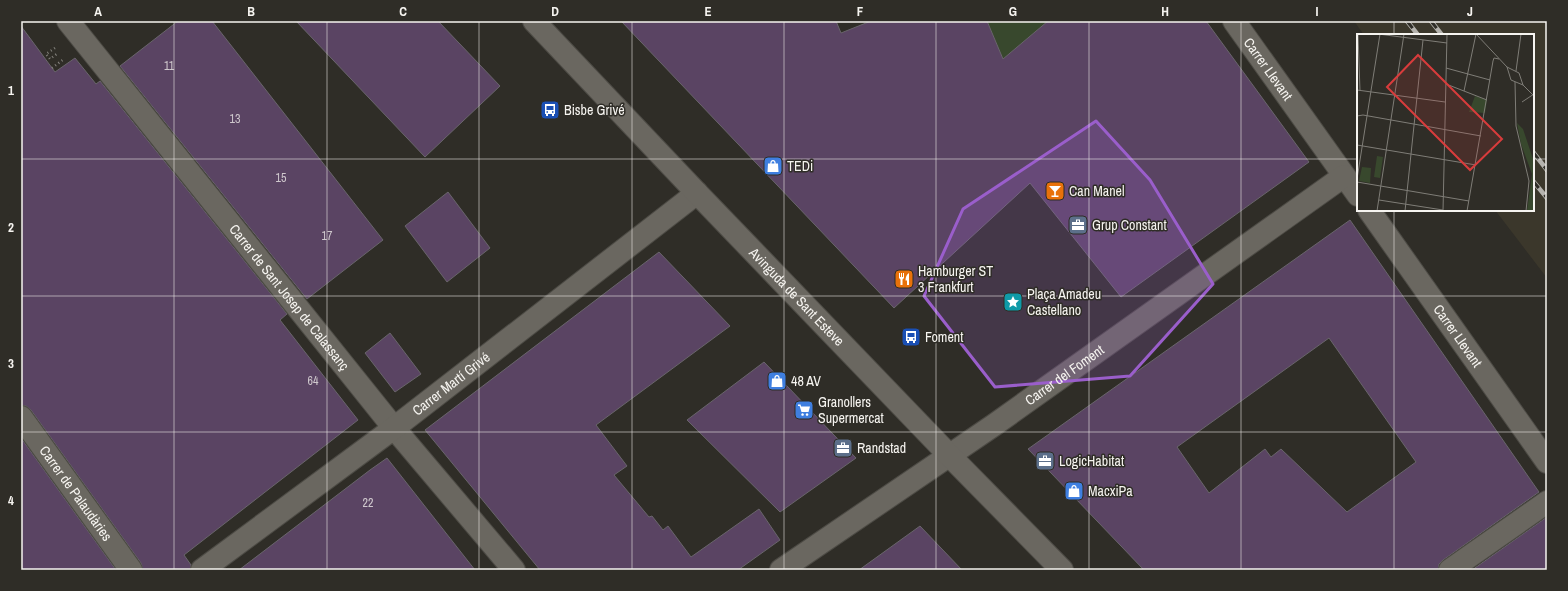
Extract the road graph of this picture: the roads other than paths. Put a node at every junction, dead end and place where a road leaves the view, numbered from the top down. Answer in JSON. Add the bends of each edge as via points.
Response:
{"nodes":[{"id":1,"x":68,"y":21,"type":"edge"},
{"id":2,"x":534,"y":21,"type":"edge"},
{"id":3,"x":1234,"y":21,"type":"edge"},
{"id":4,"x":1344,"y":176,"type":"junction"},
{"id":5,"x":697,"y":193,"type":"junction"},
{"id":6,"x":1357,"y":194,"type":"edge"},
{"id":7,"x":1369,"y":211,"type":"edge"},
{"id":8,"x":21,"y":417,"type":"edge"},
{"id":9,"x":394,"y":428,"type":"junction"},
{"id":10,"x":949,"y":455,"type":"junction"},
{"id":11,"x":1547,"y":462,"type":"edge"},
{"id":12,"x":1547,"y":502,"type":"edge"},
{"id":13,"x":131,"y":570,"type":"edge"},
{"id":14,"x":202,"y":570,"type":"edge"},
{"id":15,"x":514,"y":570,"type":"edge"},
{"id":16,"x":781,"y":570,"type":"edge"},
{"id":17,"x":1062,"y":570,"type":"edge"},
{"id":18,"x":1450,"y":570,"type":"edge"}],
"edges":[{"from":1,"to":9,"type":"street","name":"Carrer de Sant Josep de Calassanç"},
{"from":2,"to":5,"type":"street","name":"Avinguda de Sant Esteve"},
{"from":3,"to":4,"type":"street","name":"Carrer Llevant"},
{"from":4,"to":6,"type":"street","name":"Carrer Llevant"},
{"from":4,"to":10,"type":"street","name":"Carrer del Foment"},
{"from":5,"to":9,"type":"street","name":"Carrer Martí Grivé"},
{"from":5,"to":10,"type":"street","name":"Avinguda de Sant Esteve"},
{"from":7,"to":11,"type":"street","name":"Carrer Llevant"},
{"from":8,"to":13,"type":"street","name":"Carrer de Palaudàries"},
{"from":9,"to":14,"type":"street","name":"Carrer Martí Grivé"},
{"from":9,"to":15,"type":"street","name":"Carrer de Sant Josep de Calassanç"},
{"from":10,"to":16,"type":"street","name":"Carrer del Foment"},
{"from":10,"to":17,"type":"street","name":"Avinguda de Sant Esteve"},
{"from":12,"to":18,"type":"street"}]}
